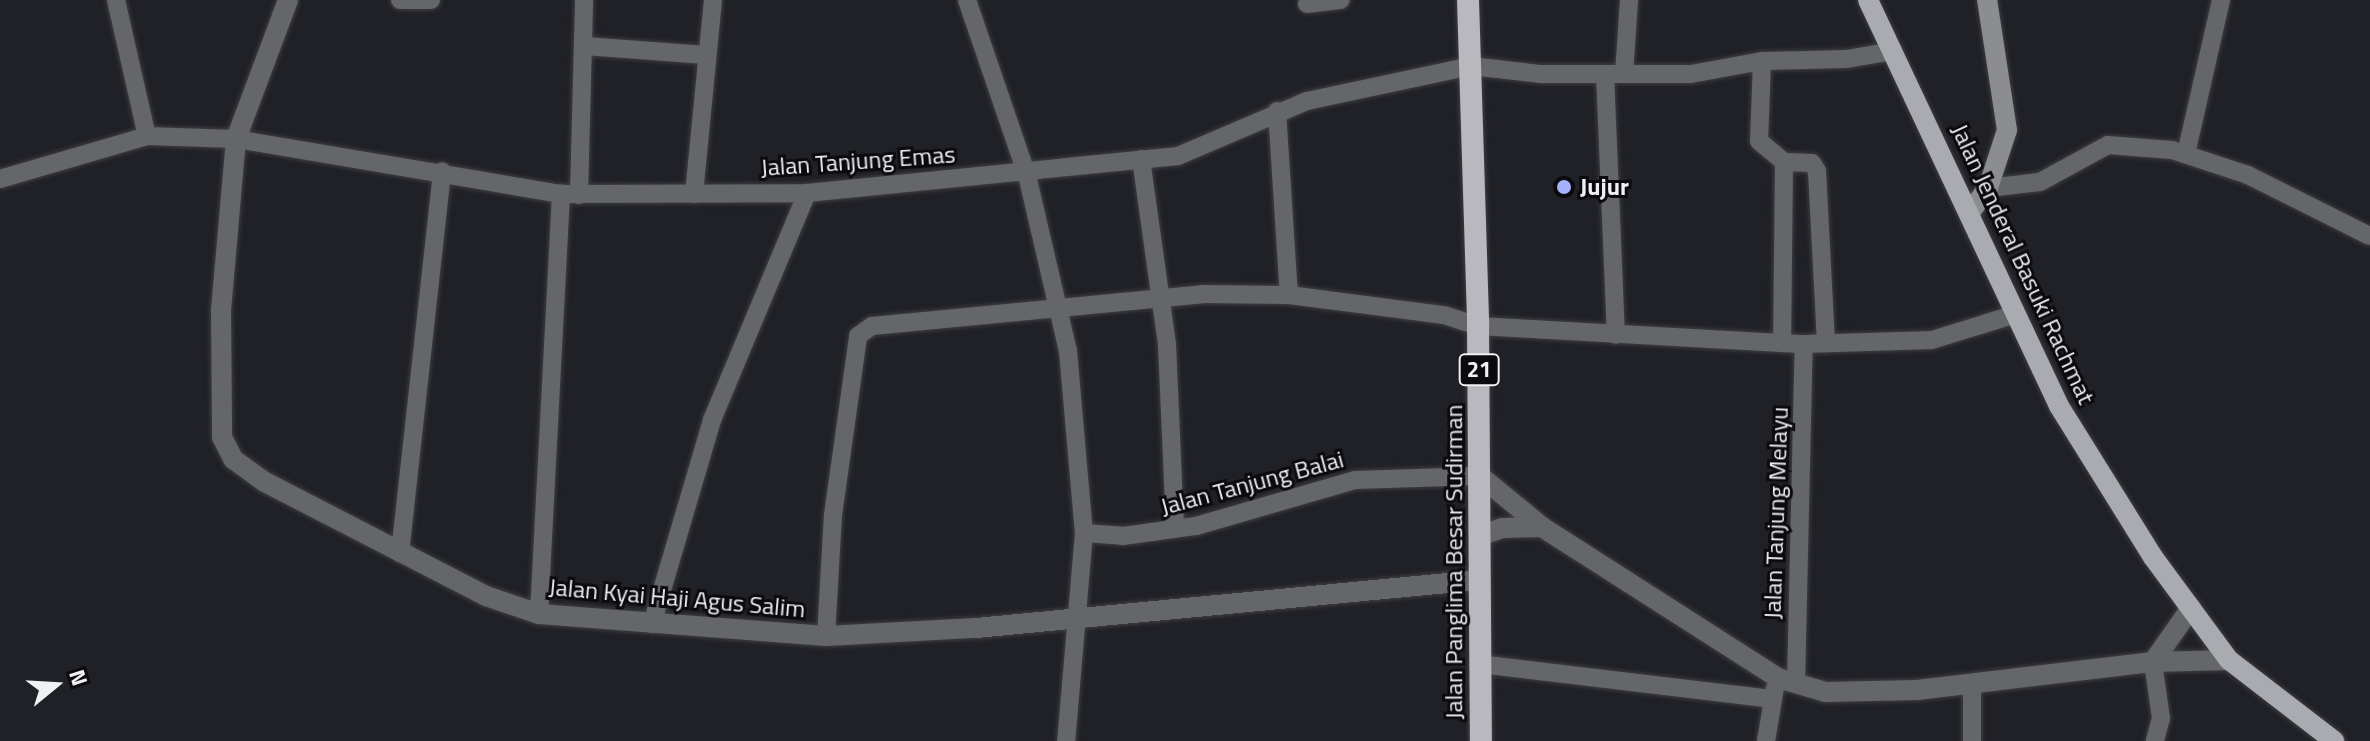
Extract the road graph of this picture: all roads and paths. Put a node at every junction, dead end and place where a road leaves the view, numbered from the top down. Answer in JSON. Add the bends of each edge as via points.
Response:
{"nodes":[{"id":1,"x":116,"y":0,"type":"edge"},
{"id":2,"x":288,"y":0,"type":"edge"},
{"id":3,"x":400,"y":0,"type":"edge"},
{"id":4,"x":431,"y":0,"type":"edge"},
{"id":5,"x":584,"y":0,"type":"edge"},
{"id":6,"x":713,"y":0,"type":"edge"},
{"id":7,"x":967,"y":0,"type":"edge"},
{"id":8,"x":1341,"y":0,"type":"edge"},
{"id":9,"x":1468,"y":0,"type":"edge"},
{"id":10,"x":1629,"y":0,"type":"edge"},
{"id":11,"x":1868,"y":0,"type":"edge"},
{"id":12,"x":1987,"y":0,"type":"edge"},
{"id":13,"x":2221,"y":0,"type":"edge"},
{"id":14,"x":1307,"y":4,"type":"dead end"},
{"id":15,"x":584,"y":46,"type":"junction"},
{"id":16,"x":1893,"y":51,"type":"junction"},
{"id":17,"x":707,"y":55,"type":"junction"},
{"id":18,"x":1762,"y":61,"type":"junction"},
{"id":19,"x":1471,"y":66,"type":"junction"},
{"id":20,"x":1605,"y":74,"type":"junction"},
{"id":21,"x":1624,"y":74,"type":"junction"},
{"id":22,"x":1277,"y":111,"type":"junction"},
{"id":23,"x":147,"y":136,"type":"junction"},
{"id":24,"x":236,"y":139,"type":"junction"},
{"id":25,"x":2186,"y":154,"type":"junction"},
{"id":26,"x":1141,"y":159,"type":"junction"},
{"id":27,"x":1784,"y":162,"type":"junction"},
{"id":28,"x":442,"y":171,"type":"junction"},
{"id":29,"x":1027,"y":175,"type":"junction"},
{"id":30,"x":0,"y":179,"type":"edge"},
{"id":31,"x":1988,"y":188,"type":"junction"},
{"id":32,"x":807,"y":193,"type":"junction"},
{"id":33,"x":570,"y":194,"type":"junction"},
{"id":34,"x":694,"y":194,"type":"junction"},
{"id":35,"x":1971,"y":211,"type":"junction"},
{"id":36,"x":2370,"y":236,"type":"edge"},
{"id":37,"x":1289,"y":295,"type":"junction"},
{"id":38,"x":1157,"y":298,"type":"junction"},
{"id":39,"x":1059,"y":311,"type":"junction"},
{"id":40,"x":2013,"y":315,"type":"junction"},
{"id":41,"x":1478,"y":326,"type":"junction"},
{"id":42,"x":1616,"y":335,"type":"junction"},
{"id":43,"x":1782,"y":343,"type":"junction"},
{"id":44,"x":1826,"y":343,"type":"junction"},
{"id":45,"x":1804,"y":344,"type":"junction"},
{"id":46,"x":1480,"y":476,"type":"junction"},
{"id":47,"x":1542,"y":527,"type":"junction"},
{"id":48,"x":1175,"y":529,"type":"junction"},
{"id":49,"x":1084,"y":533,"type":"junction"},
{"id":50,"x":1479,"y":536,"type":"junction"},
{"id":51,"x":400,"y":553,"type":"junction"},
{"id":52,"x":1479,"y":580,"type":"junction"},
{"id":53,"x":2191,"y":608,"type":"junction"},
{"id":54,"x":539,"y":614,"type":"junction"},
{"id":55,"x":1080,"y":615,"type":"junction"},
{"id":56,"x":652,"y":624,"type":"junction"},
{"id":57,"x":826,"y":636,"type":"junction"},
{"id":58,"x":2229,"y":660,"type":"junction"},
{"id":59,"x":2153,"y":662,"type":"junction"},
{"id":60,"x":1479,"y":664,"type":"junction"},
{"id":61,"x":1787,"y":681,"type":"junction"},
{"id":62,"x":1972,"y":684,"type":"junction"},
{"id":63,"x":1771,"y":699,"type":"junction"},
{"id":64,"x":1066,"y":741,"type":"edge"},
{"id":65,"x":1481,"y":741,"type":"edge"},
{"id":66,"x":1766,"y":741,"type":"edge"},
{"id":67,"x":1972,"y":741,"type":"edge"},
{"id":68,"x":2155,"y":741,"type":"edge"},
{"id":69,"x":2334,"y":741,"type":"edge"}],
"edges":[{"from":1,"to":23,"type":"street"},
{"from":2,"to":24,"type":"street","name":"Jalan Kyai Haji Agus Salim"},
{"from":3,"to":4,"type":"street"},
{"from":5,"to":15,"type":"street"},
{"from":6,"to":17,"type":"street"},
{"from":7,"to":29,"type":"street"},
{"from":8,"to":14,"type":"street"},
{"from":9,"to":19,"type":"highway","name":"Jalan Panglima Besar Sudirman","number":"21"},
{"from":10,"to":21,"type":"street"},
{"from":11,"to":16,"type":"main road","name":"Jalan Jenderal Basuki Rachmat"},
{"from":12,"to":31,"type":"main road","via":[[2007,130]]},
{"from":13,"to":25,"type":"street"},
{"from":15,"to":17,"type":"street"},
{"from":15,"to":33,"type":"street"},
{"from":16,"to":18,"type":"street","name":"Jalan Tanjung Emas","via":[[1847,59]]},
{"from":16,"to":35,"type":"main road","name":"Jalan Jenderal Basuki Rachmat"},
{"from":17,"to":34,"type":"street"},
{"from":18,"to":21,"type":"street","name":"Jalan Tanjung Emas","via":[[1725,71]]},
{"from":18,"to":27,"type":"street","via":[[1759,141]]},
{"from":19,"to":20,"type":"street","name":"Jalan Tanjung Emas"},
{"from":19,"to":22,"type":"street","name":"Jalan Tanjung Emas","via":[[1355,87]]},
{"from":19,"to":41,"type":"highway","name":"Jalan Panglima Besar Sudirman","number":"21"},
{"from":20,"to":21,"type":"street","name":"Jalan Tanjung Emas"},
{"from":20,"to":42,"type":"street"},
{"from":22,"to":26,"type":"street","name":"Jalan Tanjung Emas","via":[[1178,156]]},
{"from":22,"to":37,"type":"street"},
{"from":23,"to":24,"type":"street","name":"Jalan Tanjung Emas"},
{"from":23,"to":30,"type":"street","name":"Jalan Tanjung Emas"},
{"from":24,"to":28,"type":"street","name":"Jalan Tanjung Emas"},
{"from":24,"to":51,"type":"street","name":"Jalan Kyai Haji Agus Salim","via":[[221,310],[222,437],[233,459],[265,482]]},
{"from":25,"to":31,"type":"street","via":[[2108,145],[2040,182]]},
{"from":25,"to":36,"type":"street","via":[[2248,175]]},
{"from":26,"to":29,"type":"street","name":"Jalan Tanjung Emas"},
{"from":26,"to":38,"type":"street"},
{"from":27,"to":43,"type":"street"},
{"from":27,"to":44,"type":"street","via":[[1816,167]]},
{"from":28,"to":33,"type":"street","name":"Jalan Tanjung Emas"},
{"from":28,"to":51,"type":"street"},
{"from":29,"to":32,"type":"street","name":"Jalan Tanjung Emas","via":[[897,180]]},
{"from":29,"to":39,"type":"street"},
{"from":31,"to":35,"type":"main road"},
{"from":32,"to":34,"type":"street","name":"Jalan Tanjung Emas"},
{"from":32,"to":56,"type":"street","via":[[712,420]]},
{"from":33,"to":34,"type":"street","name":"Jalan Tanjung Emas"},
{"from":33,"to":54,"type":"street"},
{"from":35,"to":40,"type":"main road","name":"Jalan Jenderal Basuki Rachmat"},
{"from":37,"to":38,"type":"street"},
{"from":37,"to":41,"type":"street","via":[[1444,315]]},
{"from":38,"to":39,"type":"street"},
{"from":38,"to":48,"type":"street","via":[[1174,423]]},
{"from":39,"to":49,"type":"street","via":[[1068,351]]},
{"from":39,"to":57,"type":"street","via":[[872,326],[860,332],[833,515]]},
{"from":40,"to":44,"type":"street","via":[[1932,340]]},
{"from":40,"to":53,"type":"main road","name":"Jalan Jenderal Basuki Rachmat","via":[[2059,406]]},
{"from":41,"to":42,"type":"street"},
{"from":41,"to":46,"type":"highway","name":"Jalan Panglima Besar Sudirman","number":"21"},
{"from":42,"to":43,"type":"street"},
{"from":43,"to":45,"type":"street"},
{"from":44,"to":45,"type":"street"},
{"from":45,"to":61,"type":"street","name":"Jalan Tanjung Melayu"},
{"from":46,"to":47,"type":"street"},
{"from":46,"to":48,"type":"street","name":"Jalan Tanjung Balai","via":[[1355,480]]},
{"from":46,"to":50,"type":"highway","name":"Jalan Panglima Besar Sudirman","number":"21"},
{"from":47,"to":50,"type":"street","via":[[1502,528]]},
{"from":47,"to":61,"type":"street"},
{"from":48,"to":49,"type":"street","name":"Jalan Tanjung Balai","via":[[1123,536]]},
{"from":49,"to":55,"type":"street"},
{"from":50,"to":52,"type":"highway","name":"Jalan Panglima Besar Sudirman","number":"21"},
{"from":51,"to":54,"type":"street","name":"Jalan Kyai Haji Agus Salim","via":[[486,596]]},
{"from":52,"to":55,"type":"street","name":"Jalan Kyai Haji Agus Salim"},
{"from":52,"to":60,"type":"highway","name":"Jalan Panglima Besar Sudirman","number":"21"},
{"from":53,"to":58,"type":"main road","name":"Jalan Jenderal Basuki Rachmat"},
{"from":53,"to":59,"type":"street"},
{"from":54,"to":56,"type":"street","name":"Jalan Kyai Haji Agus Salim"},
{"from":55,"to":57,"type":"street","name":"Jalan Kyai Haji Agus Salim","via":[[976,628]]},
{"from":55,"to":64,"type":"street"},
{"from":56,"to":57,"type":"street","name":"Jalan Kyai Haji Agus Salim"},
{"from":58,"to":59,"type":"street"},
{"from":58,"to":69,"type":"main road","name":"Jalan Jenderal Basuki Rachmat"},
{"from":59,"to":62,"type":"street"},
{"from":59,"to":68,"type":"street","via":[[2161,718]]},
{"from":60,"to":63,"type":"street"},
{"from":60,"to":65,"type":"highway","name":"Jalan Panglima Besar Sudirman","number":"21"},
{"from":61,"to":62,"type":"street","via":[[1826,692]]},
{"from":61,"to":63,"type":"street","name":"Jalan Tanjung Melayu"},
{"from":62,"to":67,"type":"street"},
{"from":63,"to":66,"type":"street","name":"Jalan Tanjung Melayu"}]}
